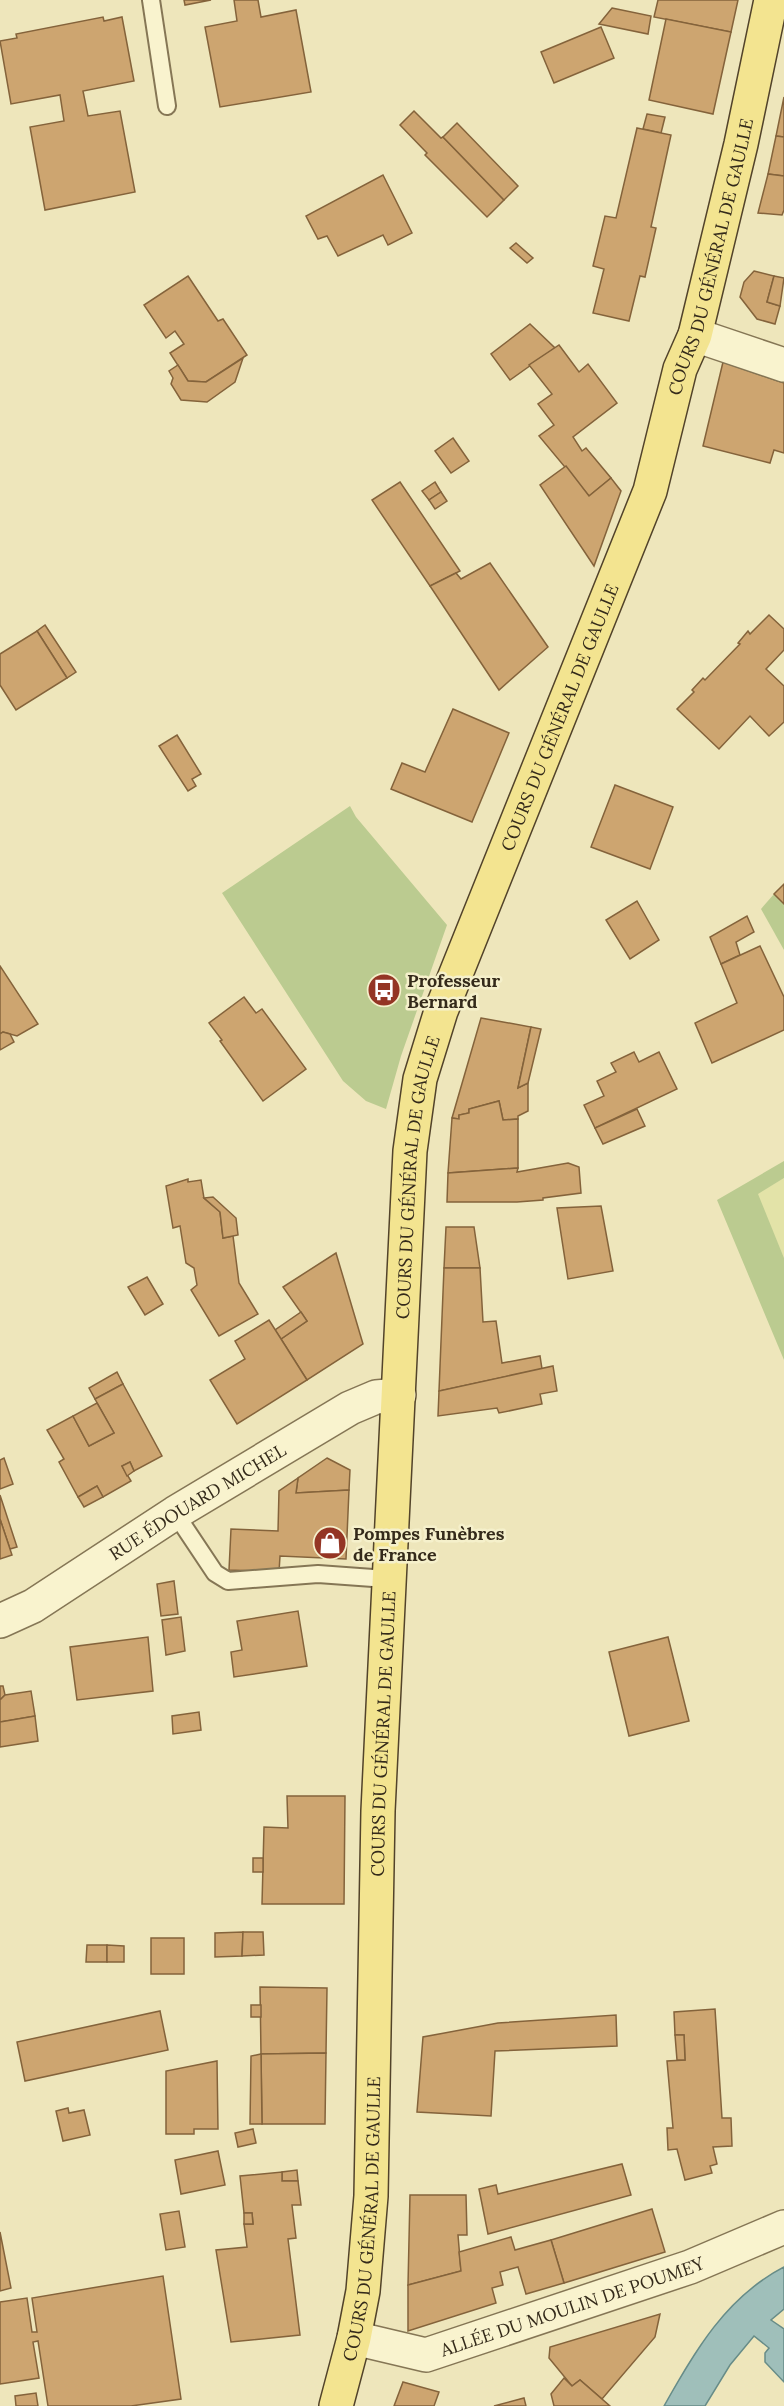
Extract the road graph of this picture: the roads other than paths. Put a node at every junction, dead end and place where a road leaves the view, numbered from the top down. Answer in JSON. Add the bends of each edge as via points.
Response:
{"nodes":[{"id":1,"x":151,"y":0,"type":"edge"},
{"id":2,"x":771,"y":0,"type":"edge"},
{"id":3,"x":167,"y":106,"type":"dead end"},
{"id":4,"x":695,"y":335,"type":"junction"},
{"id":5,"x":784,"y":365,"type":"edge"},
{"id":6,"x":399,"y":1395,"type":"junction"},
{"id":7,"x":175,"y":1513,"type":"junction"},
{"id":8,"x":390,"y":1576,"type":"junction"},
{"id":9,"x":0,"y":1621,"type":"edge"},
{"id":10,"x":784,"y":2227,"type":"edge"},
{"id":11,"x":354,"y":2338,"type":"junction"},
{"id":12,"x":336,"y":2406,"type":"edge"}],
"edges":[{"from":1,"to":3,"type":"lane"},
{"from":2,"to":4,"type":"main road","name":"COURS DU GÉNÉRAL DE GAULLE"},
{"from":4,"to":5,"type":"street"},
{"from":4,"to":6,"type":"main road","name":"COURS DU GÉNÉRAL DE GAULLE","via":[[680,369],[650,491],[429,1045],[410,1151]]},
{"from":6,"to":7,"type":"street","name":"RUE ÉDOUARD MICHEL","via":[[376,1397],[350,1408]]},
{"from":6,"to":8,"type":"main road","name":"COURS DU GÉNÉRAL DE GAULLE"},
{"from":7,"to":8,"type":"lane","via":[[215,1573],[228,1581],[318,1574]]},
{"from":7,"to":9,"type":"street","name":"RUE ÉDOUARD MICHEL","via":[[33,1606]]},
{"from":8,"to":11,"type":"main road","name":"COURS DU GÉNÉRAL DE GAULLE","via":[[378,1811],[371,2196],[363,2291]]},
{"from":10,"to":11,"type":"street","name":"ALLÉE DU MOULIN DE POUMEY","via":[[690,2267],[426,2355]]},
{"from":11,"to":12,"type":"main road","name":"COURS DU GÉNÉRAL DE GAULLE"}]}
